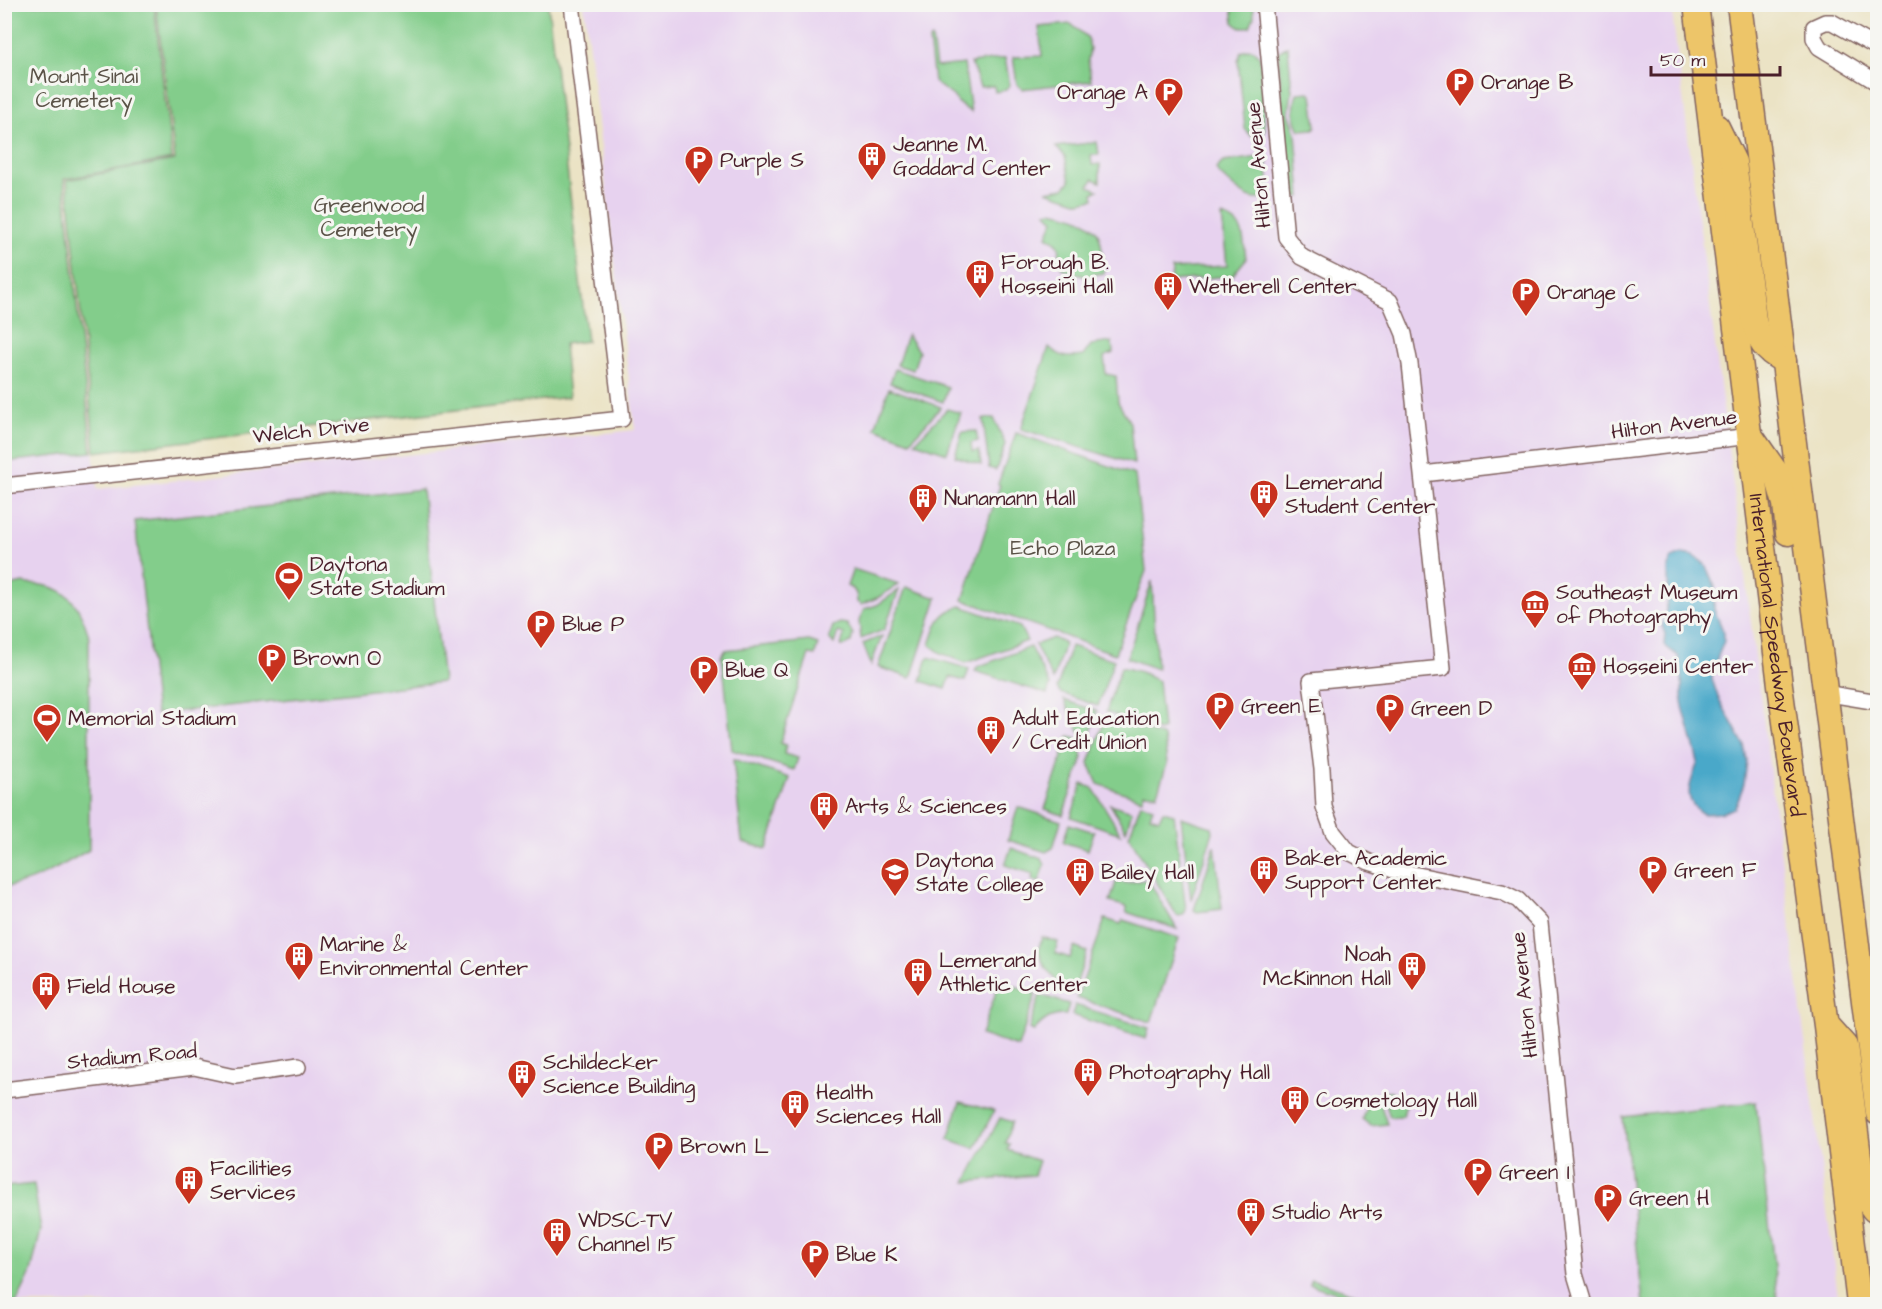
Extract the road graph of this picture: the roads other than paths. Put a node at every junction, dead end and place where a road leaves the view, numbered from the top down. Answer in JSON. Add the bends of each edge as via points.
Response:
{"nodes":[{"id":1,"x":572,"y":4,"type":"edge"},
{"id":2,"x":1264,"y":4,"type":"edge"},
{"id":3,"x":1696,"y":4,"type":"edge"},
{"id":4,"x":1739,"y":4,"type":"edge"},
{"id":5,"x":1878,"y":48,"type":"edge"},
{"id":6,"x":1878,"y":83,"type":"edge"},
{"id":7,"x":1710,"y":115,"type":"junction"},
{"id":8,"x":1784,"y":361,"type":"junction"},
{"id":9,"x":1751,"y":436,"type":"junction"},
{"id":10,"x":1423,"y":474,"type":"junction"},
{"id":11,"x":4,"y":486,"type":"edge"},
{"id":12,"x":1824,"y":693,"type":"junction"},
{"id":13,"x":1878,"y":702,"type":"edge"},
{"id":14,"x":1826,"y":1026,"type":"junction"},
{"id":15,"x":298,"y":1067,"type":"dead end"},
{"id":16,"x":4,"y":1090,"type":"edge"},
{"id":17,"x":1878,"y":1113,"type":"edge"},
{"id":18,"x":1878,"y":1212,"type":"edge"},
{"id":19,"x":1584,"y":1305,"type":"edge"},
{"id":20,"x":1858,"y":1305,"type":"edge"}],
"edges":[{"from":1,"to":11,"type":"street","name":"Welch Drive","via":[[622,418]]},
{"from":2,"to":10,"type":"street","name":"Hilton Avenue","via":[[1286,237],[1302,257],[1390,302],[1404,334]]},
{"from":3,"to":7,"type":"main road","name":"International Speedway Boulevard"},
{"from":4,"to":8,"type":"main road","name":"International Speedway Boulevard"},
{"from":5,"to":6,"type":"street","via":[[1832,22],[1814,27],[1819,47]]},
{"from":7,"to":8,"type":"main road","via":[[1734,162],[1757,334],[1763,347]]},
{"from":7,"to":9,"type":"main road","name":"International Speedway Boulevard"},
{"from":8,"to":12,"type":"main road","name":"International Speedway Boulevard"},
{"from":9,"to":10,"type":"street","name":"Hilton Avenue"},
{"from":9,"to":12,"type":"main road","via":[[1776,472],[1785,504],[1803,662]]},
{"from":9,"to":14,"type":"main road","name":"International Speedway Boulevard"},
{"from":10,"to":19,"type":"street","name":"Hilton Avenue","via":[[1443,668],[1311,681],[1324,807],[1333,832],[1349,852],[1393,870],[1502,892],[1518,900],[1540,923],[1574,1262]]},
{"from":12,"to":13,"type":"street"},
{"from":12,"to":17,"type":"main road","name":"International Speedway Boulevard"},
{"from":14,"to":18,"type":"main road","via":[[1845,1046],[1864,1196]]},
{"from":14,"to":20,"type":"main road","name":"International Speedway Boulevard"},
{"from":15,"to":16,"type":"street","name":"Stadium Road","via":[[235,1076],[194,1067]]}]}
